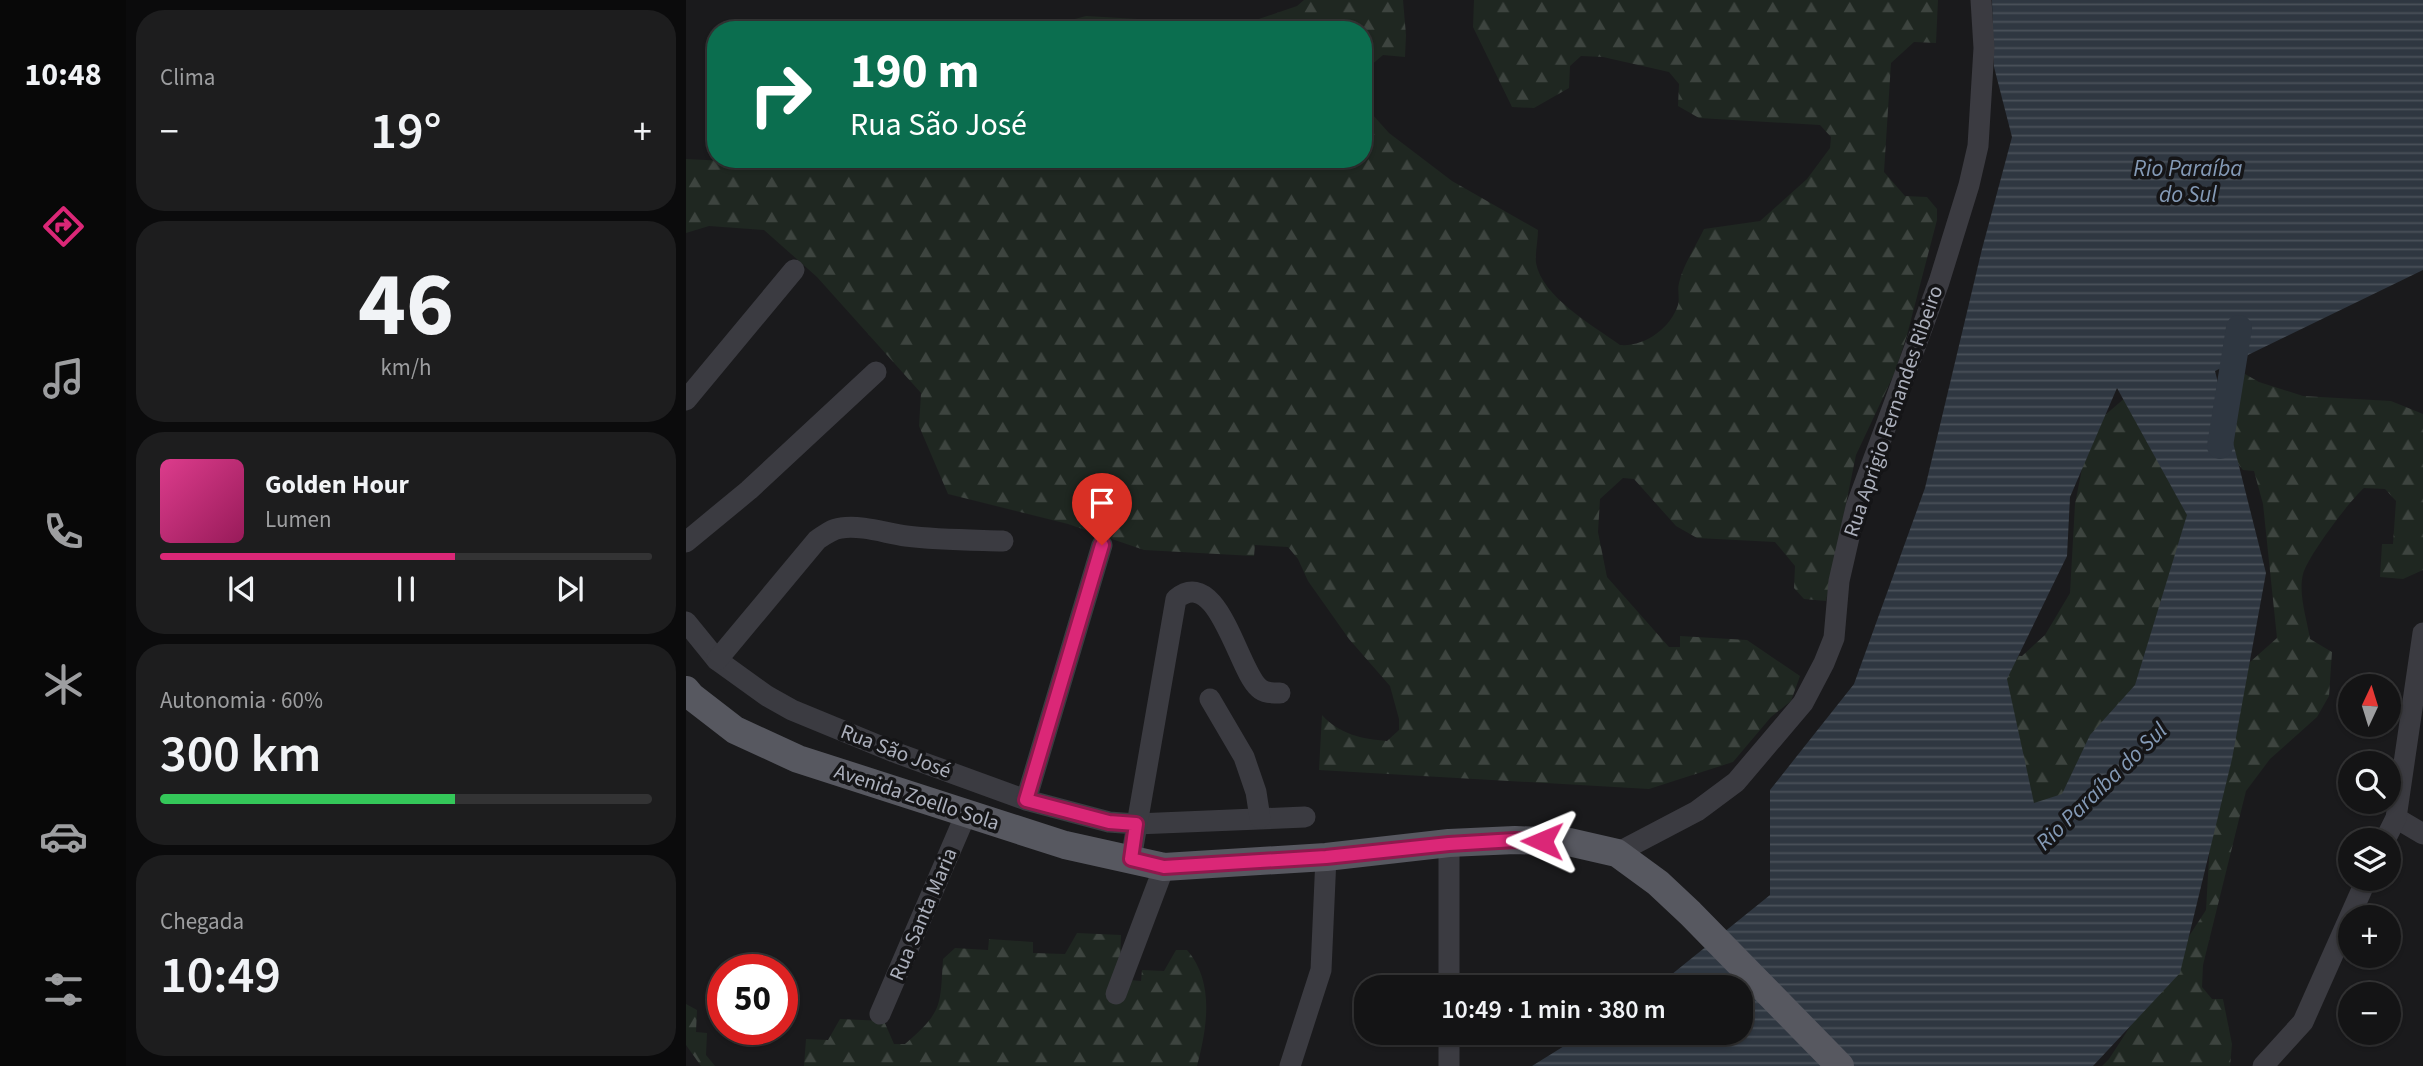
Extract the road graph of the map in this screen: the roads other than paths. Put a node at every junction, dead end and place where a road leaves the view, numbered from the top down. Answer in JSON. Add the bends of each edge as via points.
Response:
{"nodes":[{"id":1,"x":1981,"y":0,"type":"edge"},
{"id":2,"x":794,"y":270,"type":"dead end"},
{"id":3,"x":876,"y":372,"type":"dead end"},
{"id":4,"x":686,"y":400,"type":"edge"},
{"id":5,"x":1003,"y":541,"type":"dead end"},
{"id":6,"x":686,"y":542,"type":"edge"},
{"id":7,"x":1102,"y":545,"type":"dead end"},
{"id":8,"x":686,"y":622,"type":"edge"},
{"id":9,"x":2423,"y":633,"type":"edge"},
{"id":10,"x":717,"y":660,"type":"junction"},
{"id":11,"x":686,"y":690,"type":"edge"},
{"id":12,"x":1280,"y":694,"type":"dead end"},
{"id":13,"x":1210,"y":699,"type":"dead end"},
{"id":14,"x":1026,"y":800,"type":"junction"},
{"id":15,"x":966,"y":814,"type":"junction"},
{"id":16,"x":1305,"y":817,"type":"dead end"},
{"id":17,"x":1260,"y":818,"type":"junction"},
{"id":18,"x":2396,"y":818,"type":"junction"},
{"id":19,"x":1136,"y":824,"type":"junction"},
{"id":20,"x":2391,"y":828,"type":"edge"},
{"id":21,"x":2423,"y":834,"type":"edge"},
{"id":22,"x":1449,"y":844,"type":"junction"},
{"id":23,"x":1617,"y":853,"type":"junction"},
{"id":24,"x":1326,"y":857,"type":"junction"},
{"id":25,"x":1131,"y":859,"type":"junction"},
{"id":26,"x":1164,"y":867,"type":"junction"},
{"id":27,"x":2361,"y":891,"type":"edge"},
{"id":28,"x":1449,"y":975,"type":"edge"},
{"id":29,"x":1116,"y":994,"type":"dead end"},
{"id":30,"x":880,"y":1014,"type":"dead end"},
{"id":31,"x":1449,"y":1045,"type":"edge"},
{"id":32,"x":1290,"y":1066,"type":"edge"},
{"id":33,"x":1449,"y":1066,"type":"edge"},
{"id":34,"x":1840,"y":1066,"type":"edge"},
{"id":35,"x":2263,"y":1066,"type":"edge"}],
"edges":[{"from":1,"to":23,"type":"street","name":"Rua Aprigio Fernandes Ribeiro","via":[[1984,48],[1978,146],[1969,185],[1939,282],[1856,507],[1839,581],[1834,638],[1825,663],[1802,703],[1736,782],[1697,811]]},
{"from":2,"to":4,"type":"street"},
{"from":3,"to":6,"type":"street"},
{"from":5,"to":10,"type":"street","via":[[906,536],[857,528],[827,532]]},
{"from":7,"to":14,"type":"street"},
{"from":8,"to":10,"type":"street","name":"Rua São José"},
{"from":9,"to":18,"type":"street"},
{"from":10,"to":14,"type":"street","name":"Rua São José","via":[[792,710]]},
{"from":11,"to":15,"type":"main road","name":"Avenida Zoello Sola","via":[[735,730],[798,758]]},
{"from":12,"to":19,"type":"street","via":[[1260,690],[1250,679],[1216,607],[1203,596],[1182,593],[1176,599]]},
{"from":13,"to":17,"type":"street","via":[[1244,757]]},
{"from":14,"to":19,"type":"street","name":"Rua São José","via":[[1109,822]]},
{"from":15,"to":25,"type":"main road","name":"Avenida Zoello Sola","via":[[1065,845]]},
{"from":15,"to":30,"type":"street","name":"Rua Santa Maria"},
{"from":16,"to":17,"type":"street","name":"Rua São José"},
{"from":17,"to":19,"type":"street","name":"Rua São José"},
{"from":18,"to":20,"type":"street"},
{"from":18,"to":21,"type":"street"},
{"from":19,"to":25,"type":"street"},
{"from":22,"to":23,"type":"main road","name":"Avenida Zoello Sola","via":[[1569,842]]},
{"from":22,"to":24,"type":"main road","name":"Avenida Zoello Sola"},
{"from":22,"to":28,"type":"street"},
{"from":23,"to":34,"type":"main road","name":"Avenida Zoello Sola","via":[[1690,913]]},
{"from":24,"to":26,"type":"main road","name":"Avenida Zoello Sola"},
{"from":24,"to":32,"type":"street","via":[[1321,971]]},
{"from":25,"to":26,"type":"main road","name":"Avenida Zoello Sola"},
{"from":26,"to":29,"type":"street"},
{"from":27,"to":35,"type":"street","via":[[2303,1022]]},
{"from":31,"to":33,"type":"street"}]}
